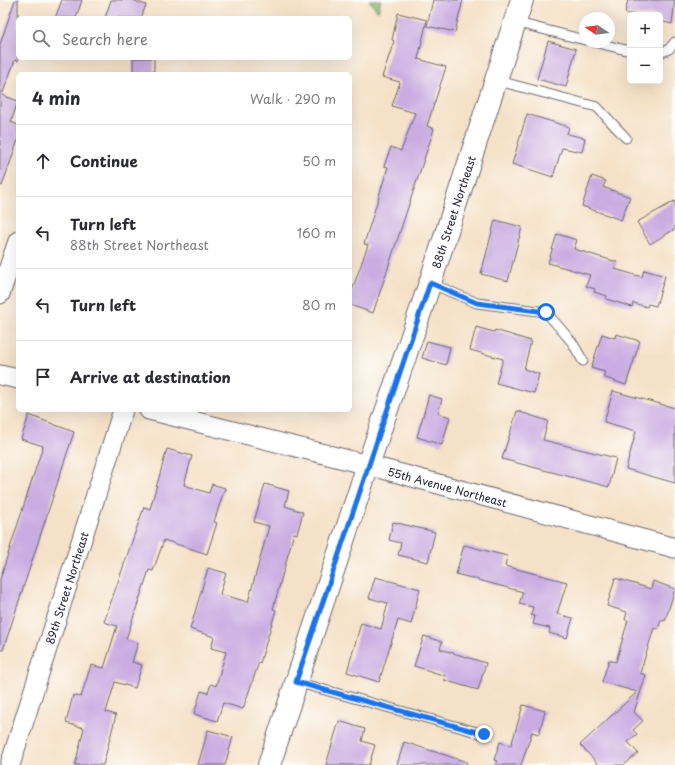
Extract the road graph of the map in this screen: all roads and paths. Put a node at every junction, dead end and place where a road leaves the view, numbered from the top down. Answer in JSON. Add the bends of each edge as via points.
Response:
{"nodes":[{"id":1,"x":522,"y":0,"type":"edge"},
{"id":2,"x":514,"y":22,"type":"junction"},
{"id":3,"x":579,"y":38,"type":"edge"},
{"id":4,"x":675,"y":42,"type":"edge"},
{"id":5,"x":615,"y":47,"type":"edge"},
{"id":6,"x":627,"y":50,"type":"edge"},
{"id":7,"x":663,"y":52,"type":"edge"},
{"id":8,"x":495,"y":80,"type":"junction"},
{"id":9,"x":626,"y":138,"type":"dead end"},
{"id":10,"x":16,"y":247,"type":"edge"},
{"id":11,"x":430,"y":283,"type":"junction"},
{"id":12,"x":0,"y":294,"type":"edge"},
{"id":13,"x":583,"y":361,"type":"dead end"},
{"id":14,"x":0,"y":375,"type":"edge"},
{"id":15,"x":16,"y":379,"type":"edge"},
{"id":16,"x":122,"y":412,"type":"edge"},
{"id":17,"x":156,"y":412,"type":"edge"},
{"id":18,"x":368,"y":465,"type":"junction"},
{"id":19,"x":675,"y":548,"type":"edge"},
{"id":20,"x":296,"y":682,"type":"junction"},
{"id":21,"x":484,"y":734,"type":"dead end"},
{"id":22,"x":10,"y":765,"type":"edge"},
{"id":23,"x":269,"y":765,"type":"edge"}],
"edges":[{"from":1,"to":2,"type":"main road","name":"88th Street Northeast"},
{"from":2,"to":3,"type":"lane"},
{"from":2,"to":8,"type":"main road","name":"88th Street Northeast"},
{"from":4,"to":7,"type":"lane"},
{"from":5,"to":6,"type":"lane"},
{"from":8,"to":9,"type":"lane","via":[[597,108]]},
{"from":8,"to":11,"type":"main road","name":"88th Street Northeast"},
{"from":10,"to":12,"type":"street"},
{"from":11,"to":13,"type":"lane","via":[[477,303],[546,312],[572,342]]},
{"from":11,"to":18,"type":"main road","name":"88th Street Northeast"},
{"from":14,"to":15,"type":"street"},
{"from":16,"to":22,"type":"street","name":"89th Street Northeast"},
{"from":17,"to":18,"type":"street","name":"55th Avenue Northeast"},
{"from":18,"to":19,"type":"street","name":"55th Avenue Northeast"},
{"from":18,"to":20,"type":"main road","name":"88th Street Northeast"},
{"from":20,"to":21,"type":"lane"},
{"from":20,"to":23,"type":"main road","name":"88th Street Northeast"}]}
